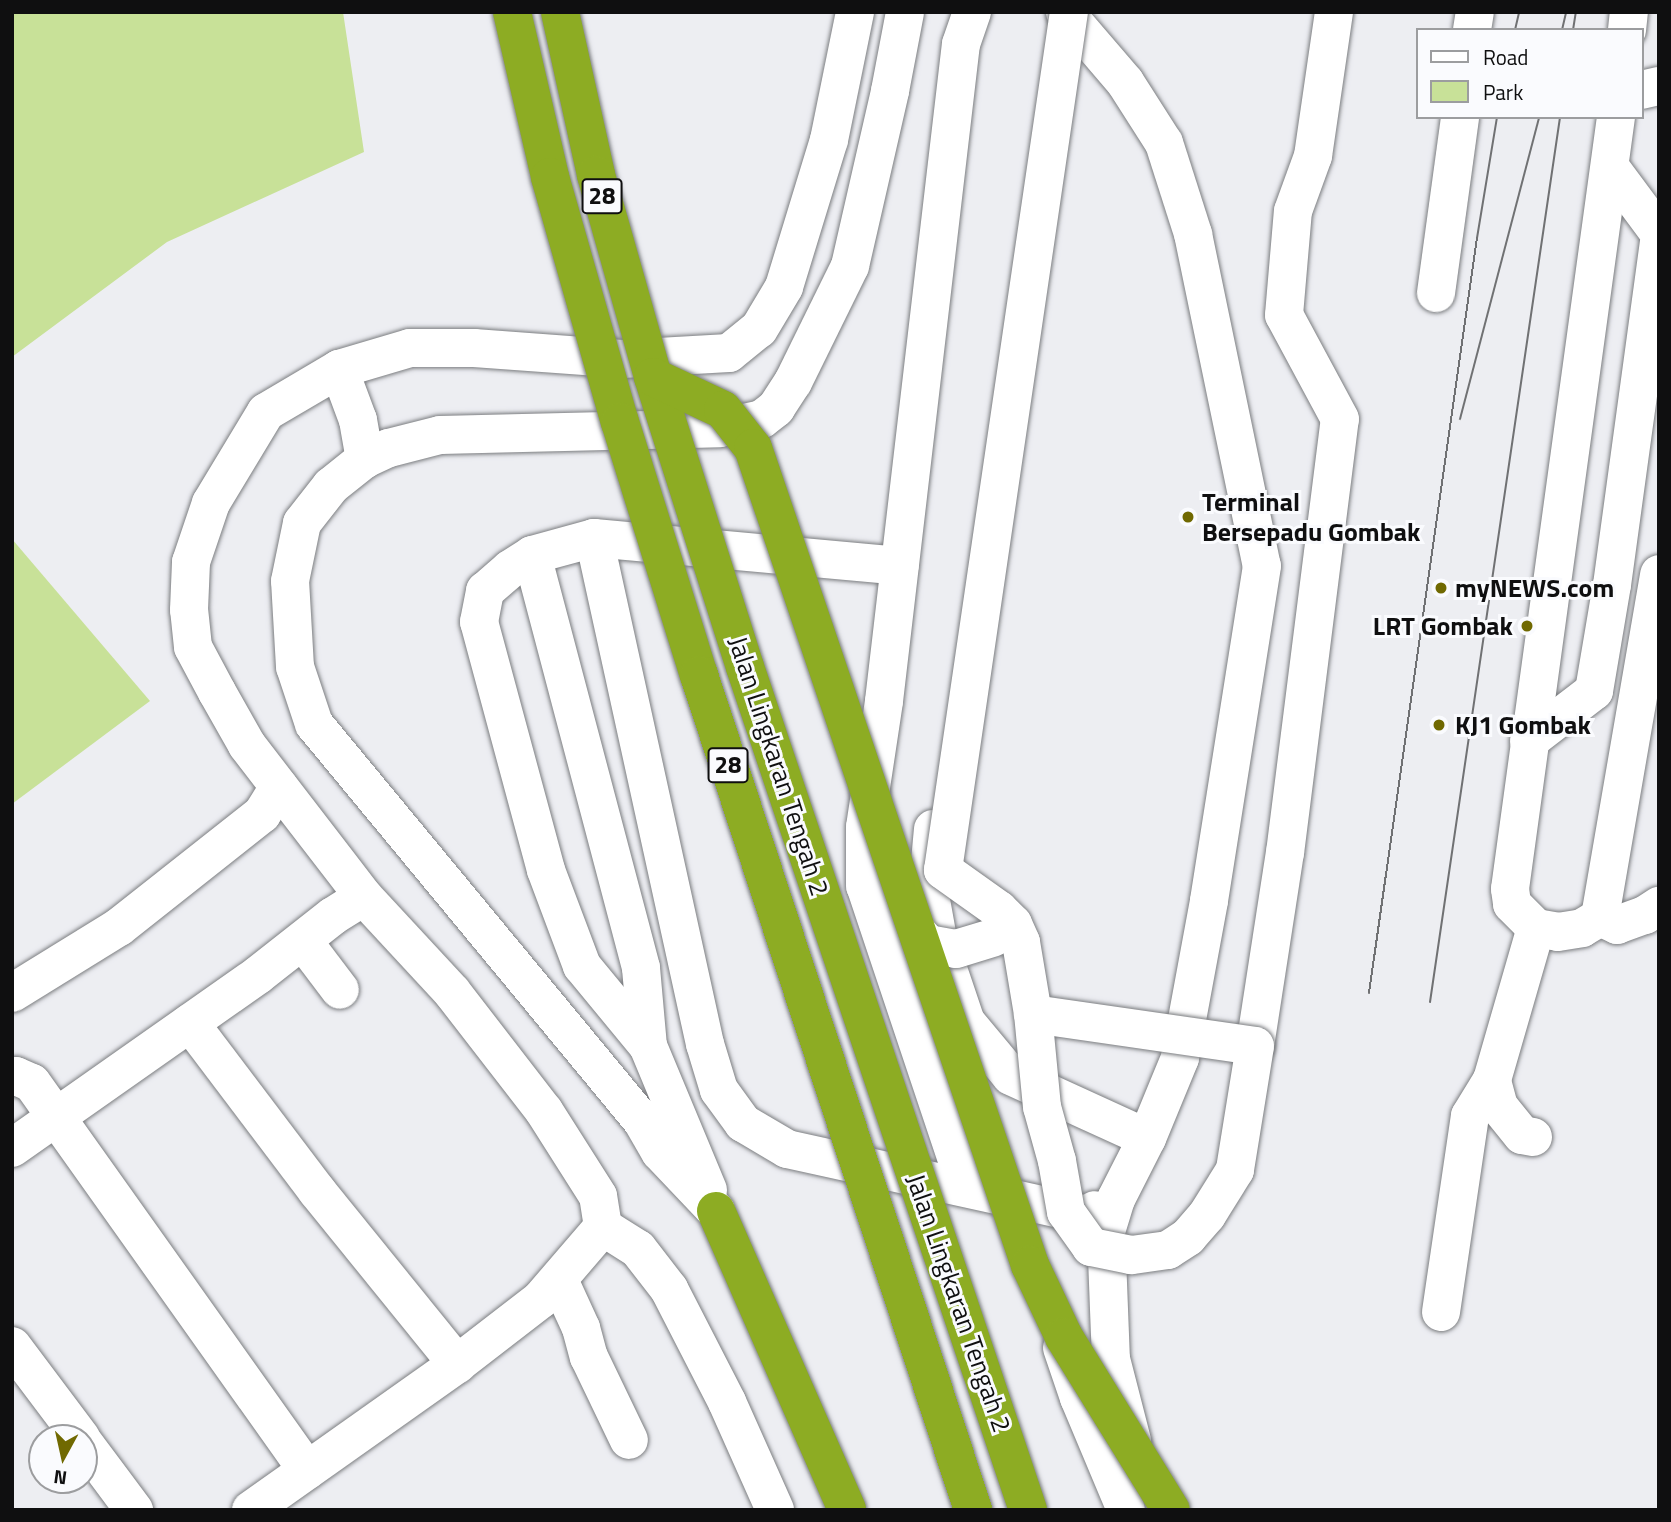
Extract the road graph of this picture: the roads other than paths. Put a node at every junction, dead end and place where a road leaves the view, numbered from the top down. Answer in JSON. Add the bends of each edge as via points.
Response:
{"nodes":[{"id":1,"x":512,"y":12,"type":"edge"},
{"id":2,"x":560,"y":12,"type":"edge"},
{"id":3,"x":855,"y":12,"type":"edge"},
{"id":4,"x":905,"y":12,"type":"edge"},
{"id":5,"x":972,"y":12,"type":"edge"},
{"id":6,"x":1052,"y":12,"type":"edge"},
{"id":7,"x":1067,"y":12,"type":"edge"},
{"id":8,"x":1334,"y":12,"type":"edge"},
{"id":9,"x":1460,"y":119,"type":"edge"},
{"id":10,"x":1616,"y":119,"type":"edge"},
{"id":11,"x":1610,"y":167,"type":"junction"},
{"id":12,"x":1659,"y":233,"type":"edge"},
{"id":13,"x":1659,"y":243,"type":"edge"},
{"id":14,"x":1436,"y":293,"type":"dead end"},
{"id":15,"x":338,"y":369,"type":"junction"},
{"id":16,"x":653,"y":377,"type":"junction"},
{"id":17,"x":365,"y":458,"type":"junction"},
{"id":18,"x":594,"y":538,"type":"junction"},
{"id":19,"x":532,"y":555,"type":"junction"},
{"id":20,"x":900,"y":566,"type":"junction"},
{"id":21,"x":1659,"y":574,"type":"edge"},
{"id":22,"x":1529,"y":741,"type":"junction"},
{"id":23,"x":279,"y":786,"type":"junction"},
{"id":24,"x":943,"y":870,"type":"junction"},
{"id":25,"x":364,"y":897,"type":"junction"},
{"id":26,"x":1659,"y":906,"type":"edge"},
{"id":27,"x":1600,"y":917,"type":"junction"},
{"id":28,"x":1536,"y":928,"type":"junction"},
{"id":29,"x":918,"y":933,"type":"junction"},
{"id":30,"x":993,"y":937,"type":"dead end"},
{"id":31,"x":303,"y":941,"type":"junction"},
{"id":32,"x":340,"y":990,"type":"dead end"},
{"id":33,"x":12,"y":993,"type":"edge"},
{"id":34,"x":1033,"y":1014,"type":"junction"},
{"id":35,"x":190,"y":1023,"type":"junction"},
{"id":36,"x":648,"y":1046,"type":"junction"},
{"id":37,"x":1255,"y":1046,"type":"junction"},
{"id":38,"x":12,"y":1077,"type":"edge"},
{"id":39,"x":1492,"y":1080,"type":"junction"},
{"id":40,"x":56,"y":1116,"type":"junction"},
{"id":41,"x":1533,"y":1137,"type":"dead end"},
{"id":42,"x":1147,"y":1138,"type":"junction"},
{"id":43,"x":12,"y":1148,"type":"edge"},
{"id":44,"x":966,"y":1187,"type":"junction"},
{"id":45,"x":1116,"y":1199,"type":"junction"},
{"id":46,"x":716,"y":1212,"type":"junction"},
{"id":47,"x":603,"y":1227,"type":"junction"},
{"id":48,"x":559,"y":1280,"type":"junction"},
{"id":49,"x":1440,"y":1312,"type":"dead end"},
{"id":50,"x":12,"y":1346,"type":"edge"},
{"id":51,"x":457,"y":1364,"type":"junction"},
{"id":52,"x":70,"y":1424,"type":"edge"},
{"id":53,"x":629,"y":1440,"type":"dead end"},
{"id":54,"x":98,"y":1462,"type":"edge"},
{"id":55,"x":307,"y":1470,"type":"junction"},
{"id":56,"x":134,"y":1510,"type":"edge"},
{"id":57,"x":251,"y":1510,"type":"edge"},
{"id":58,"x":775,"y":1510,"type":"edge"},
{"id":59,"x":846,"y":1510,"type":"edge"},
{"id":60,"x":973,"y":1510,"type":"edge"},
{"id":61,"x":1028,"y":1510,"type":"edge"},
{"id":62,"x":1126,"y":1510,"type":"edge"},
{"id":63,"x":1150,"y":1510,"type":"edge"},
{"id":64,"x":1171,"y":1510,"type":"edge"}],
"edges":[{"from":1,"to":60,"type":"highway","name":"Jalan Lingkaran Tengah 2","number":"28","bridge":true,"via":[[550,177],[625,436]]},
{"from":2,"to":16,"type":"highway","name":"Jalan Lingkaran Tengah 2","number":"28","bridge":true,"via":[[596,175]]},
{"from":3,"to":15,"type":"street","via":[[829,140],[785,287],[759,329],[729,353],[623,359],[410,348]]},
{"from":4,"to":17,"type":"street","via":[[850,266],[776,408],[762,419],[720,428],[440,435]]},
{"from":5,"to":20,"type":"street","via":[[961,44]]},
{"from":6,"to":42,"type":"street","via":[[928,883],[938,939],[965,1022],[989,1051],[1011,1076]]},
{"from":7,"to":24,"type":"street","bridge":true},
{"from":7,"to":42,"type":"street","via":[[1125,82],[1164,143],[1193,234],[1262,566],[1180,1058]]},
{"from":8,"to":37,"type":"street","via":[[1313,156],[1293,211],[1284,315],[1340,419],[1285,853]]},
{"from":9,"to":14,"type":"street"},
{"from":10,"to":11,"type":"street"},
{"from":11,"to":12,"type":"street"},
{"from":11,"to":22,"type":"street"},
{"from":13,"to":22,"type":"street","via":[[1594,691]]},
{"from":15,"to":17,"type":"street","via":[[358,420]]},
{"from":15,"to":23,"type":"street","via":[[265,412],[211,503],[191,562],[193,647],[247,745]]},
{"from":16,"to":29,"type":"highway","bridge":true,"via":[[723,410],[753,448]]},
{"from":16,"to":61,"type":"highway","name":"Jalan Lingkaran Tengah 2","number":"28","bridge":true,"via":[[749,680]]},
{"from":17,"to":46,"type":"street","via":[[331,485],[302,523],[290,581],[295,667],[314,724],[643,1122],[660,1152]]},
{"from":18,"to":19,"type":"street"},
{"from":18,"to":20,"type":"street"},
{"from":18,"to":44,"type":"street","via":[[719,1090],[743,1123],[787,1149]]},
{"from":19,"to":36,"type":"street","via":[[641,968]]},
{"from":19,"to":36,"type":"street","via":[[485,591],[479,622],[546,870],[582,966]]},
{"from":20,"to":44,"type":"street","via":[[865,827],[865,886]]},
{"from":21,"to":27,"type":"street"},
{"from":22,"to":28,"type":"street","via":[[1510,889],[1512,904]]},
{"from":23,"to":25,"type":"street"},
{"from":23,"to":33,"type":"street","via":[[262,814],[119,927]]},
{"from":24,"to":34,"type":"street","bridge":true,"via":[[1013,924],[1021,942]]},
{"from":24,"to":62,"type":"street","via":[[931,911],[930,941],[1079,1398]]},
{"from":25,"to":31,"type":"street"},
{"from":25,"to":47,"type":"street","via":[[452,992],[544,1111],[598,1196]]},
{"from":26,"to":27,"type":"street","via":[[1617,925]]},
{"from":27,"to":28,"type":"street","via":[[1582,928],[1558,932]]},
{"from":28,"to":39,"type":"street"},
{"from":29,"to":30,"type":"street","bridge":true,"via":[[929,944],[956,949]]},
{"from":29,"to":64,"type":"highway","bridge":true,"via":[[1030,1265],[1064,1337]]},
{"from":31,"to":32,"type":"street"},
{"from":31,"to":35,"type":"street"},
{"from":34,"to":37,"type":"street","bridge":true},
{"from":34,"to":37,"type":"street","bridge":true,"via":[[1042,1107],[1066,1212],[1091,1247],[1131,1255],[1168,1250],[1188,1237],[1235,1170]]},
{"from":35,"to":40,"type":"street"},
{"from":35,"to":51,"type":"street","via":[[317,1191]]},
{"from":36,"to":46,"type":"street"},
{"from":38,"to":40,"type":"street","via":[[32,1083]]},
{"from":39,"to":41,"type":"street","via":[[1499,1107],[1522,1135]]},
{"from":39,"to":49,"type":"street","via":[[1470,1116]]},
{"from":40,"to":43,"type":"street"},
{"from":40,"to":55,"type":"street"},
{"from":42,"to":45,"type":"street"},
{"from":44,"to":45,"type":"street","via":[[1086,1215]]},
{"from":45,"to":63,"type":"street","via":[[1106,1231],[1111,1359]]},
{"from":46,"to":59,"type":"highway"},
{"from":47,"to":48,"type":"street"},
{"from":47,"to":58,"type":"street","via":[[638,1249],[669,1289]]},
{"from":48,"to":51,"type":"street"},
{"from":48,"to":53,"type":"street"},
{"from":50,"to":52,"type":"street"},
{"from":51,"to":55,"type":"street"},
{"from":54,"to":56,"type":"street"},
{"from":55,"to":57,"type":"street"}]}
